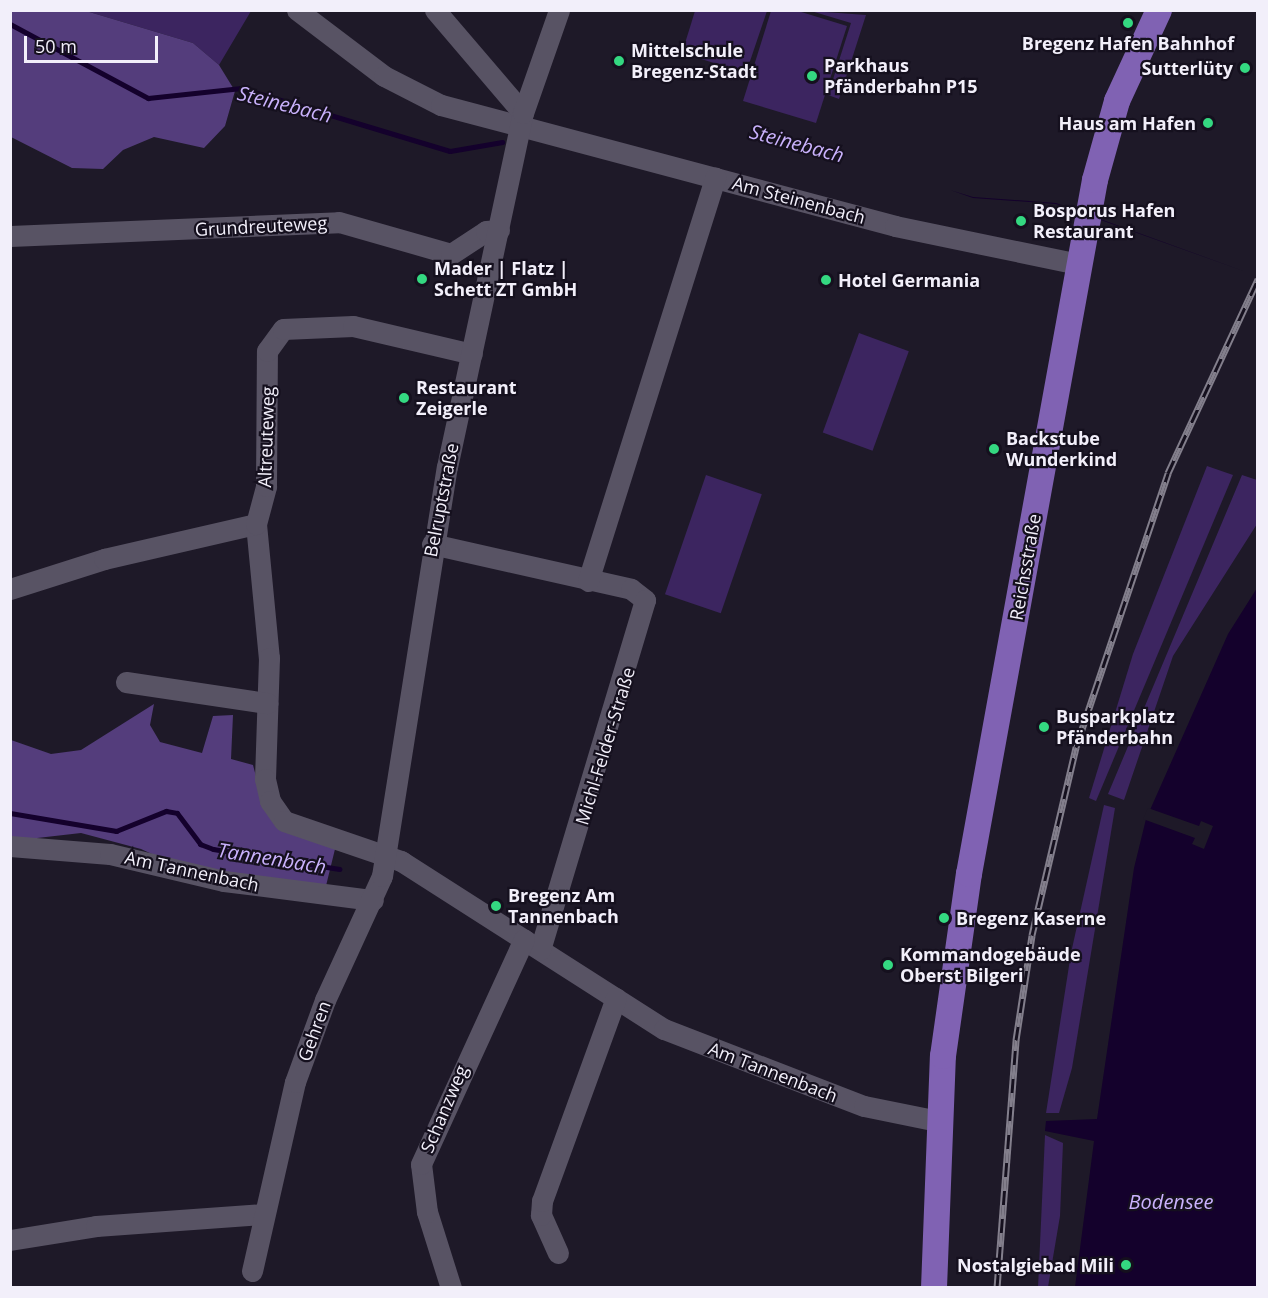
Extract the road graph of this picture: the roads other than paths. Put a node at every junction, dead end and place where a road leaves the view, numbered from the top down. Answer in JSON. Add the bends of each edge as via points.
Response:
{"nodes":[{"id":1,"x":297,"y":10,"type":"edge"},
{"id":2,"x":435,"y":10,"type":"edge"},
{"id":3,"x":559,"y":10,"type":"edge"},
{"id":4,"x":1161,"y":15,"type":"edge"},
{"id":5,"x":522,"y":119,"type":"junction"},
{"id":6,"x":715,"y":177,"type":"junction"},
{"id":7,"x":499,"y":230,"type":"junction"},
{"id":8,"x":10,"y":236,"type":"edge"},
{"id":9,"x":1079,"y":264,"type":"junction"},
{"id":10,"x":472,"y":354,"type":"junction"},
{"id":11,"x":256,"y":524,"type":"junction"},
{"id":12,"x":432,"y":544,"type":"junction"},
{"id":13,"x":588,"y":581,"type":"junction"},
{"id":14,"x":10,"y":589,"type":"edge"},
{"id":15,"x":126,"y":682,"type":"dead end"},
{"id":16,"x":267,"y":703,"type":"junction"},
{"id":17,"x":10,"y":846,"type":"edge"},
{"id":18,"x":385,"y":855,"type":"junction"},
{"id":19,"x":373,"y":900,"type":"junction"},
{"id":20,"x":532,"y":945,"type":"junction"},
{"id":21,"x":616,"y":998,"type":"junction"},
{"id":22,"x":938,"y":1121,"type":"junction"},
{"id":23,"x":262,"y":1214,"type":"junction"},
{"id":24,"x":10,"y":1240,"type":"edge"},
{"id":25,"x":558,"y":1253,"type":"dead end"},
{"id":26,"x":252,"y":1271,"type":"dead end"},
{"id":27,"x":452,"y":1287,"type":"edge"},
{"id":28,"x":934,"y":1287,"type":"edge"}],
"edges":[{"from":1,"to":5,"type":"street","name":"Am Steinenbach","via":[[384,76],[431,101]]},
{"from":2,"to":5,"type":"street"},
{"from":3,"to":5,"type":"street","name":"Belruptstraße"},
{"from":4,"to":9,"type":"main road","name":"Reichsstraße","via":[[1117,101]]},
{"from":5,"to":6,"type":"street","name":"Am Steinenbach"},
{"from":5,"to":7,"type":"street","name":"Belruptstraße"},
{"from":6,"to":9,"type":"street","name":"Am Steinenbach","via":[[895,226]]},
{"from":6,"to":13,"type":"street"},
{"from":7,"to":8,"type":"street","name":"Grundreuteweg","via":[[486,231],[451,254],[339,222]]},
{"from":7,"to":10,"type":"street","name":"Belruptstraße"},
{"from":9,"to":22,"type":"main road","name":"Reichsstraße","via":[[968,885]]},
{"from":10,"to":11,"type":"street","name":"Altreuteweg","via":[[353,326],[283,328],[267,351],[266,486]]},
{"from":10,"to":12,"type":"street","name":"Belruptstraße"},
{"from":11,"to":14,"type":"street","via":[[104,559]]},
{"from":11,"to":16,"type":"street","name":"Am Tannenbach","via":[[269,658]]},
{"from":12,"to":13,"type":"street","name":"Michl-Felder-Straße"},
{"from":12,"to":18,"type":"street","name":"Belruptstraße"},
{"from":13,"to":20,"type":"street","name":"Michl-Felder-Straße","via":[[637,591],[645,608]]},
{"from":15,"to":16,"type":"street"},
{"from":16,"to":18,"type":"street","name":"Am Tannenbach","via":[[265,779],[276,812],[307,833]]},
{"from":17,"to":19,"type":"street","name":"Am Tannenbach","via":[[110,854],[224,881]]},
{"from":18,"to":19,"type":"street","name":"Gehren"},
{"from":18,"to":20,"type":"street","name":"Am Tannenbach"},
{"from":19,"to":23,"type":"street","name":"Gehren","via":[[325,1000],[296,1082]]},
{"from":20,"to":21,"type":"street","name":"Am Tannenbach"},
{"from":20,"to":27,"type":"street","name":"Schanzweg","via":[[421,1164],[427,1212]]},
{"from":21,"to":22,"type":"street","name":"Am Tannenbach","via":[[664,1029],[781,1076],[882,1112]]},
{"from":21,"to":25,"type":"street","via":[[542,1202],[541,1215]]},
{"from":22,"to":28,"type":"main road","name":"Reichsstraße"},
{"from":23,"to":24,"type":"street","via":[[96,1227]]},
{"from":23,"to":26,"type":"street","name":"Gehren"}]}
